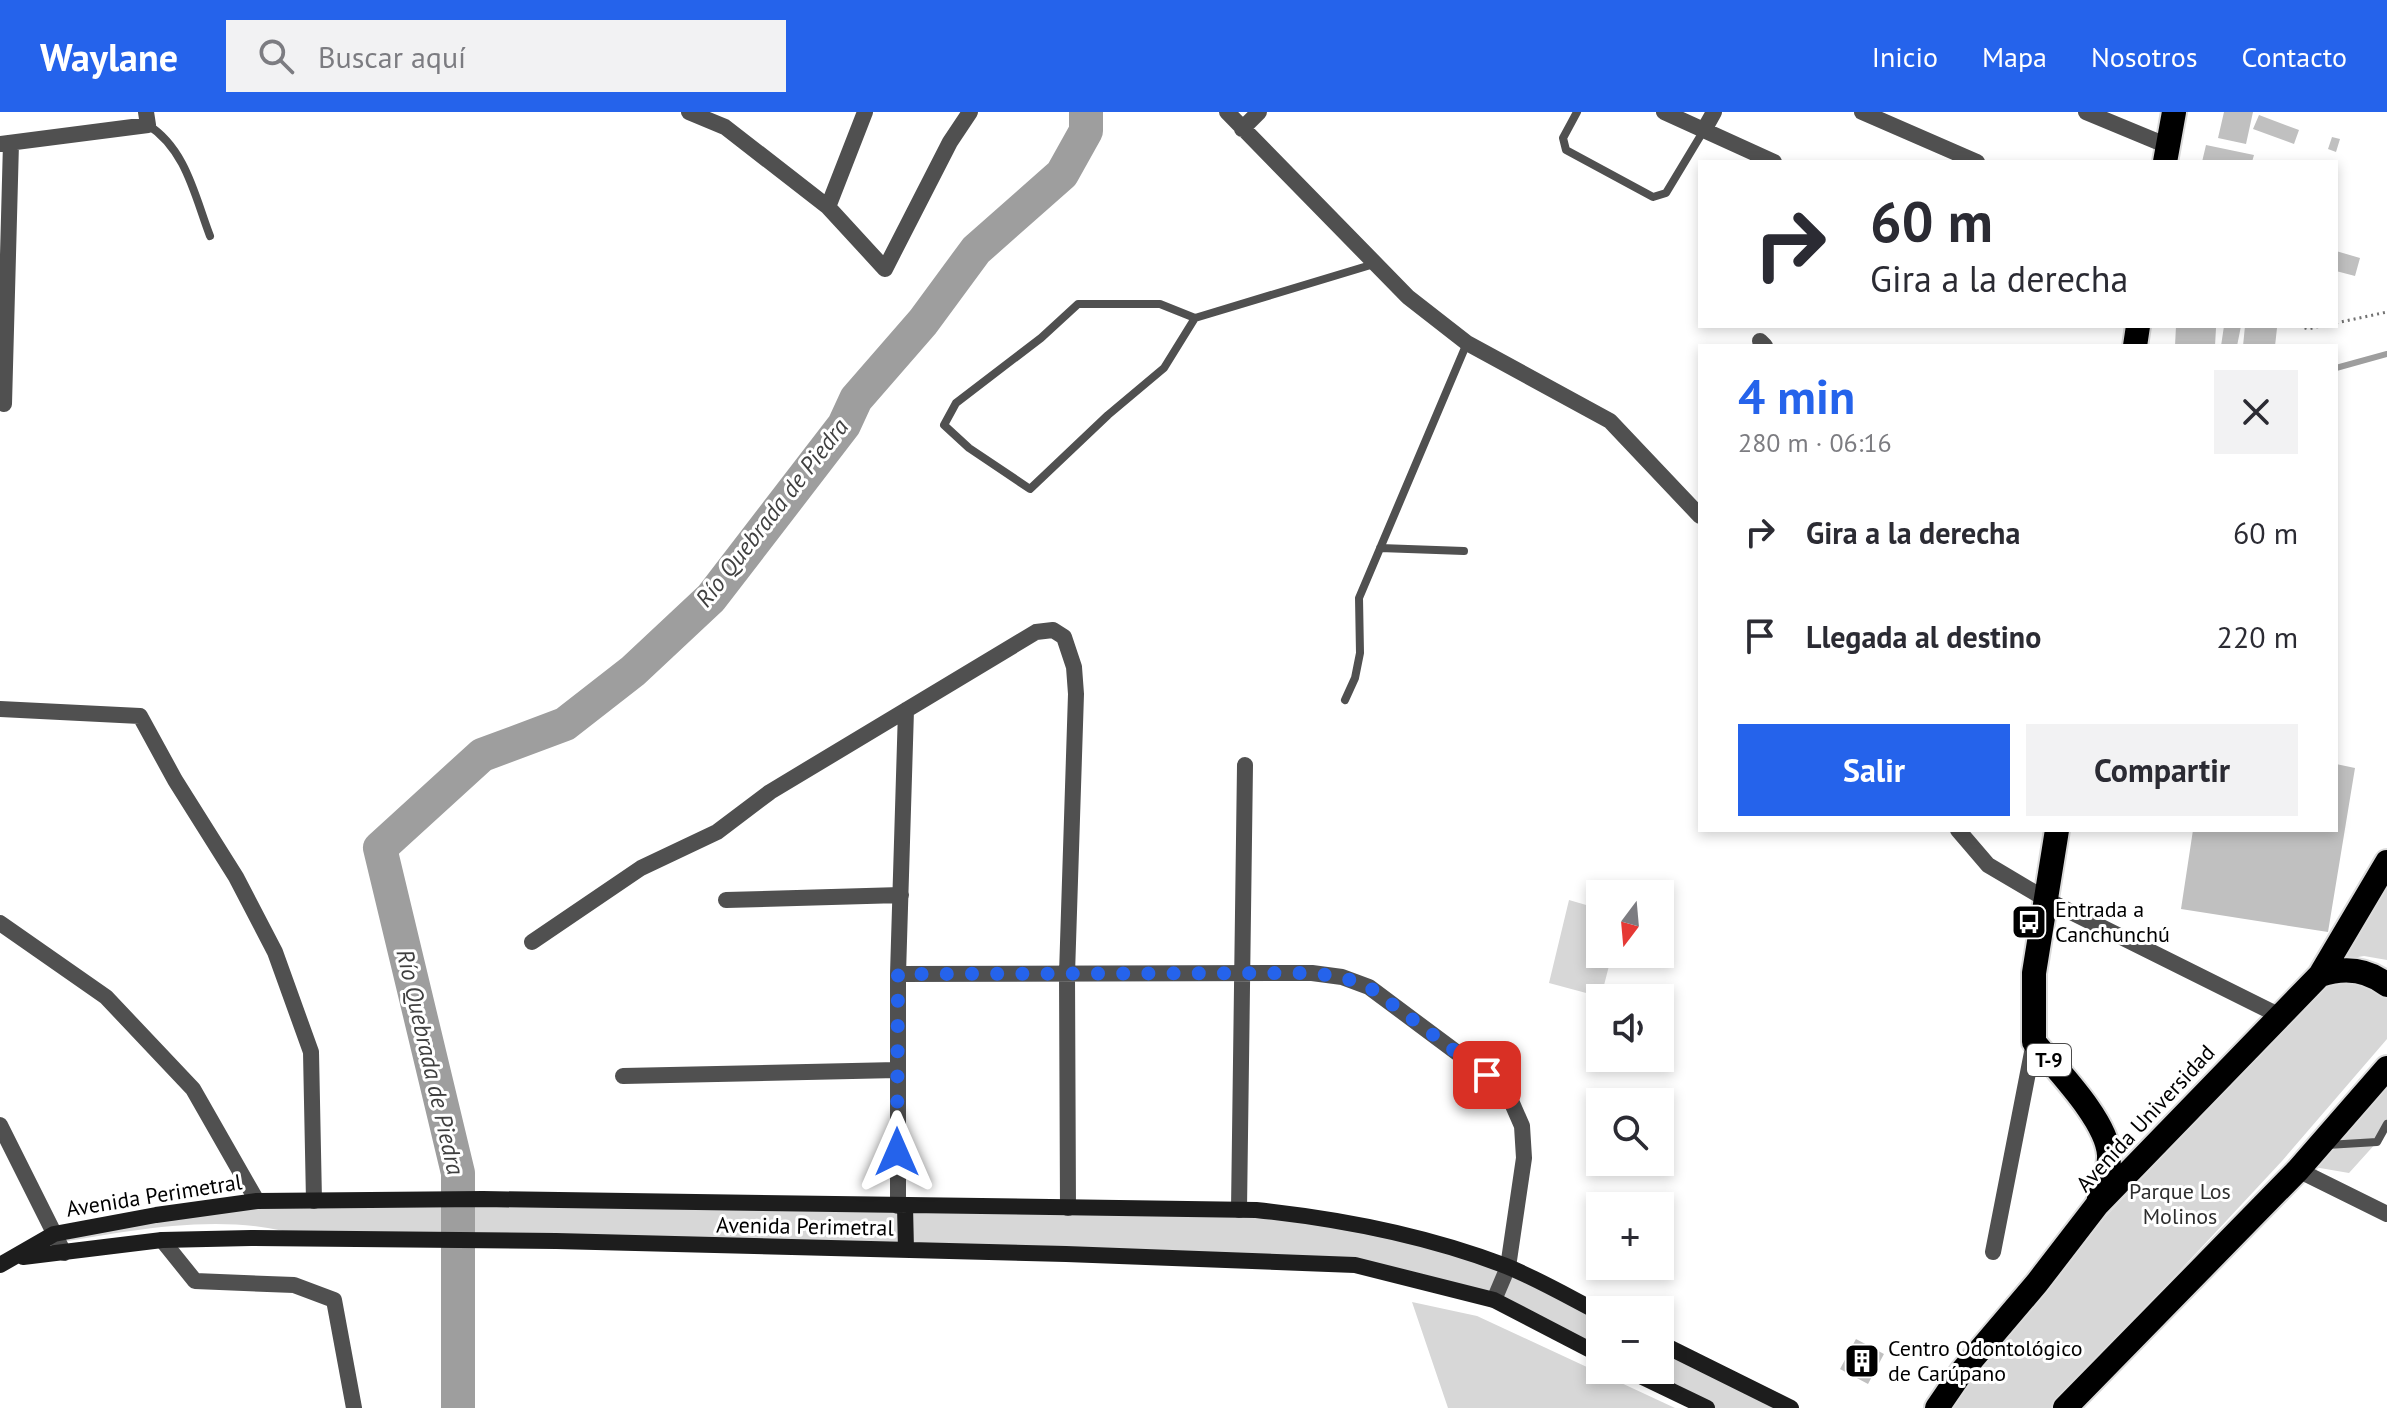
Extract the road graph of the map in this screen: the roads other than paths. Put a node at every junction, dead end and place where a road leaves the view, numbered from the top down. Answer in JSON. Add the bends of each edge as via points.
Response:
{"nodes":[{"id":1,"x":689,"y":112,"type":"edge"},
{"id":2,"x":865,"y":112,"type":"edge"},
{"id":3,"x":970,"y":112,"type":"edge"},
{"id":4,"x":1227,"y":112,"type":"edge"},
{"id":5,"x":1259,"y":112,"type":"edge"},
{"id":6,"x":1577,"y":112,"type":"edge"},
{"id":7,"x":1664,"y":112,"type":"edge"},
{"id":8,"x":1714,"y":112,"type":"edge"},
{"id":9,"x":1862,"y":112,"type":"edge"},
{"id":10,"x":2086,"y":112,"type":"edge"},
{"id":11,"x":2174,"y":112,"type":"edge"},
{"id":12,"x":147,"y":119,"type":"edge"},
{"id":13,"x":1242,"y":129,"type":"junction"},
{"id":14,"x":1704,"y":130,"type":"junction"},
{"id":15,"x":5,"y":144,"type":"edge"},
{"id":16,"x":2167,"y":154,"type":"edge"},
{"id":17,"x":1770,"y":160,"type":"edge"},
{"id":18,"x":1972,"y":160,"type":"edge"},
{"id":19,"x":828,"y":207,"type":"junction"},
{"id":20,"x":210,"y":236,"type":"dead end"},
{"id":21,"x":1375,"y":264,"type":"junction"},
{"id":22,"x":1195,"y":318,"type":"junction"},
{"id":23,"x":1467,"y":343,"type":"junction"},
{"id":24,"x":4,"y":404,"type":"dead end"},
{"id":25,"x":1698,"y":514,"type":"edge"},
{"id":26,"x":1380,"y":548,"type":"junction"},
{"id":27,"x":1464,"y":551,"type":"dead end"},
{"id":28,"x":1345,"y":700,"type":"dead end"},
{"id":29,"x":0,"y":709,"type":"edge"},
{"id":30,"x":906,"y":710,"type":"junction"},
{"id":31,"x":1245,"y":765,"type":"dead end"},
{"id":32,"x":1960,"y":832,"type":"edge"},
{"id":33,"x":2057,"y":832,"type":"edge"},
{"id":34,"x":2387,"y":862,"type":"edge"},
{"id":35,"x":901,"y":895,"type":"junction"},
{"id":36,"x":726,"y":900,"type":"dead end"},
{"id":37,"x":2047,"y":900,"type":"junction"},
{"id":38,"x":0,"y":923,"type":"edge"},
{"id":39,"x":532,"y":942,"type":"dead end"},
{"id":40,"x":898,"y":974,"type":"junction"},
{"id":41,"x":1067,"y":974,"type":"junction"},
{"id":42,"x":1242,"y":974,"type":"junction"},
{"id":43,"x":2320,"y":975,"type":"junction"},
{"id":44,"x":2387,"y":985,"type":"edge"},
{"id":45,"x":2280,"y":1016,"type":"junction"},
{"id":46,"x":2034,"y":1042,"type":"junction"},
{"id":47,"x":2387,"y":1068,"type":"edge"},
{"id":48,"x":897,"y":1070,"type":"junction"},
{"id":49,"x":623,"y":1076,"type":"dead end"},
{"id":50,"x":2387,"y":1124,"type":"edge"},
{"id":51,"x":0,"y":1125,"type":"edge"},
{"id":52,"x":2319,"y":1146,"type":"junction"},
{"id":53,"x":2298,"y":1170,"type":"junction"},
{"id":54,"x":257,"y":1201,"type":"junction"},
{"id":55,"x":314,"y":1201,"type":"junction"},
{"id":56,"x":2097,"y":1205,"type":"junction"},
{"id":57,"x":901,"y":1206,"type":"junction"},
{"id":58,"x":1068,"y":1208,"type":"junction"},
{"id":59,"x":1239,"y":1210,"type":"junction"},
{"id":60,"x":2387,"y":1214,"type":"edge"},
{"id":61,"x":54,"y":1234,"type":"junction"},
{"id":62,"x":162,"y":1240,"type":"junction"},
{"id":63,"x":906,"y":1250,"type":"junction"},
{"id":64,"x":1993,"y":1252,"type":"dead end"},
{"id":65,"x":64,"y":1253,"type":"junction"},
{"id":66,"x":17,"y":1257,"type":"junction"},
{"id":67,"x":0,"y":1265,"type":"edge"},
{"id":68,"x":1508,"y":1267,"type":"junction"},
{"id":69,"x":1494,"y":1300,"type":"junction"},
{"id":70,"x":1586,"y":1306,"type":"edge"},
{"id":71,"x":1586,"y":1348,"type":"edge"},
{"id":72,"x":1674,"y":1350,"type":"edge"},
{"id":73,"x":1963,"y":1370,"type":"junction"},
{"id":74,"x":1657,"y":1384,"type":"edge"},
{"id":75,"x":2066,"y":1407,"type":"edge"},
{"id":76,"x":354,"y":1408,"type":"edge"},
{"id":77,"x":1707,"y":1408,"type":"edge"},
{"id":78,"x":1791,"y":1408,"type":"edge"},
{"id":79,"x":1926,"y":1408,"type":"edge"},
{"id":80,"x":1937,"y":1408,"type":"edge"}],
"edges":[{"from":1,"to":19,"type":"street","via":[[725,127]]},
{"from":2,"to":19,"type":"street"},
{"from":3,"to":19,"type":"street","via":[[885,269]]},
{"from":4,"to":13,"type":"street"},
{"from":5,"to":13,"type":"street"},
{"from":6,"to":14,"type":"lane","via":[[1563,138],[1566,150],[1653,197],[1666,193]]},
{"from":7,"to":14,"type":"street"},
{"from":8,"to":14,"type":"street"},
{"from":9,"to":18,"type":"street"},
{"from":10,"to":16,"type":"street"},
{"from":11,"to":16,"type":"highway"},
{"from":12,"to":15,"type":"street"},
{"from":12,"to":20,"type":"lane","via":[[179,155]]},
{"from":13,"to":21,"type":"street"},
{"from":14,"to":17,"type":"street"},
{"from":15,"to":24,"type":"street"},
{"from":21,"to":22,"type":"lane"},
{"from":21,"to":23,"type":"street"},
{"from":22,"to":22,"type":"lane","via":[[1160,304],[1078,304],[956,403],[944,425],[1030,489],[1164,368]]},
{"from":23,"to":25,"type":"street","via":[[1610,421]]},
{"from":23,"to":26,"type":"lane"},
{"from":26,"to":27,"type":"lane"},
{"from":26,"to":28,"type":"lane","via":[[1359,598],[1360,653]]},
{"from":29,"to":55,"type":"street","via":[[140,716],[236,877],[268,940],[311,1052]]},
{"from":30,"to":35,"type":"street"},
{"from":30,"to":39,"type":"street","via":[[770,792],[717,832],[641,868]]},
{"from":30,"to":41,"type":"street","via":[[1036,632],[1053,630],[1064,637],[1076,694]]},
{"from":31,"to":42,"type":"street"},
{"from":32,"to":37,"type":"street","via":[[1988,865]]},
{"from":33,"to":37,"type":"highway","number":"T-9"},
{"from":34,"to":43,"type":"highway","name":"Avenida Universidad","number":"T-9"},
{"from":35,"to":36,"type":"street"},
{"from":35,"to":40,"type":"street"},
{"from":37,"to":45,"type":"street"},
{"from":37,"to":46,"type":"highway","number":"T-9","via":[[2034,973]]},
{"from":38,"to":54,"type":"street","via":[[106,997],[193,1089]]},
{"from":40,"to":41,"type":"street"},
{"from":40,"to":48,"type":"street"},
{"from":41,"to":42,"type":"street"},
{"from":41,"to":58,"type":"street"},
{"from":42,"to":59,"type":"street"},
{"from":42,"to":68,"type":"street","via":[[1312,973],[1369,987],[1508,1094],[1522,1126],[1524,1158]]},
{"from":43,"to":44,"type":"highway","via":[[2348,970],[2374,974]]},
{"from":43,"to":45,"type":"highway","name":"Avenida Universidad","number":"T-9"},
{"from":45,"to":56,"type":"highway","name":"Avenida Universidad","number":"T-9"},
{"from":46,"to":56,"type":"highway","number":"T-9","via":[[2098,1124],[2109,1154]]},
{"from":46,"to":64,"type":"street"},
{"from":47,"to":52,"type":"highway"},
{"from":48,"to":49,"type":"street"},
{"from":48,"to":57,"type":"street"},
{"from":50,"to":52,"type":"lane","via":[[2377,1142]]},
{"from":51,"to":61,"type":"street"},
{"from":52,"to":53,"type":"highway"},
{"from":53,"to":60,"type":"street"},
{"from":53,"to":75,"type":"highway"},
{"from":54,"to":55,"type":"main road","name":"Avenida Perimetral"},
{"from":54,"to":61,"type":"main road","name":"Avenida Perimetral"},
{"from":55,"to":57,"type":"main road","name":"Avenida Perimetral"},
{"from":56,"to":73,"type":"highway","name":"Avenida Universidad","number":"T-9"},
{"from":57,"to":58,"type":"main road","name":"Avenida Perimetral"},
{"from":57,"to":63,"type":"main road"},
{"from":58,"to":59,"type":"main road","name":"Avenida Perimetral"},
{"from":59,"to":68,"type":"main road","name":"Avenida Perimetral","via":[[1329,1218],[1406,1233]]},
{"from":61,"to":65,"type":"street"},
{"from":61,"to":66,"type":"main road","name":"Avenida Perimetral"},
{"from":62,"to":63,"type":"main road","name":"Avenida Perimetral","via":[[556,1241]]},
{"from":62,"to":65,"type":"main road","name":"Avenida Perimetral"},
{"from":62,"to":76,"type":"street","via":[[195,1281],[294,1285],[334,1300]]},
{"from":63,"to":69,"type":"main road","name":"Avenida Perimetral","via":[[1355,1265]]},
{"from":65,"to":66,"type":"main road","name":"Avenida Perimetral"},
{"from":66,"to":67,"type":"main road"},
{"from":68,"to":69,"type":"street"},
{"from":68,"to":70,"type":"main road","name":"Avenida Perimetral"},
{"from":69,"to":71,"type":"main road","name":"Avenida Perimetral"},
{"from":72,"to":78,"type":"main road"},
{"from":73,"to":79,"type":"main road"},
{"from":73,"to":80,"type":"highway","name":"Avenida Universidad","number":"T-9"},
{"from":74,"to":77,"type":"main road"}]}
